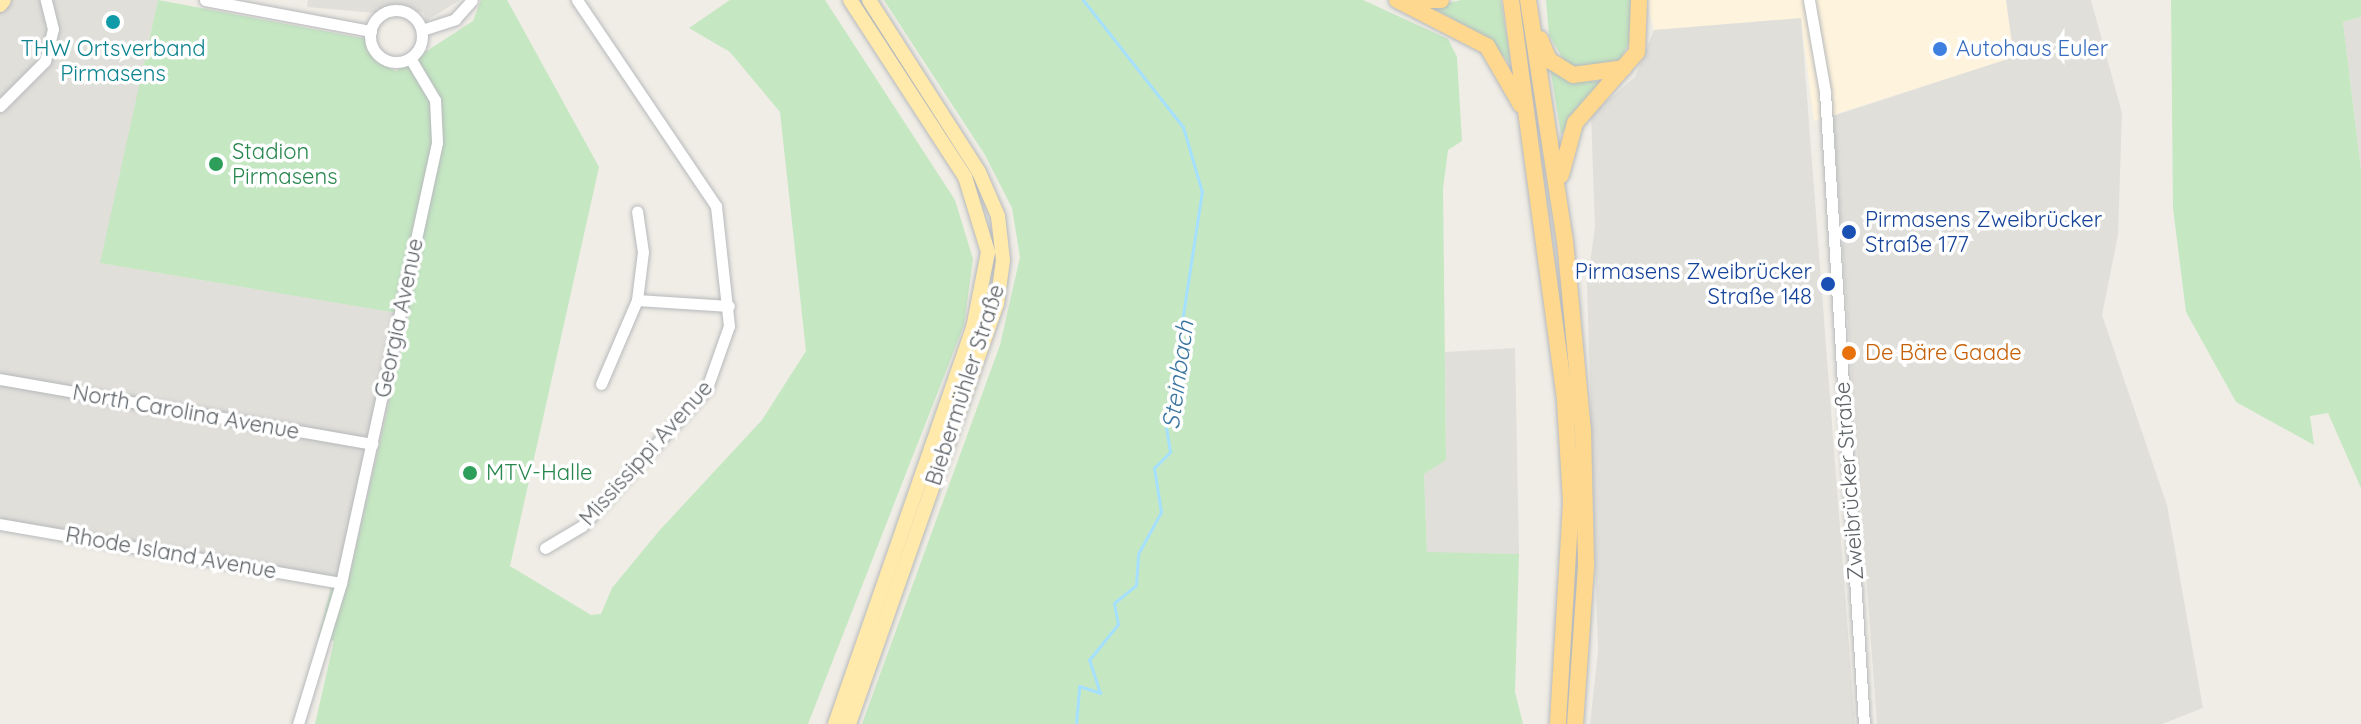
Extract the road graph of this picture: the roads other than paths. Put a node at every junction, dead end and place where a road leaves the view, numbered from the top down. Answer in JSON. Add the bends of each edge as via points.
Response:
{"nodes":[{"id":1,"x":4,"y":0,"type":"edge"},
{"id":2,"x":46,"y":0,"type":"edge"},
{"id":3,"x":205,"y":0,"type":"edge"},
{"id":4,"x":472,"y":0,"type":"edge"},
{"id":5,"x":577,"y":0,"type":"edge"},
{"id":6,"x":850,"y":0,"type":"edge"},
{"id":7,"x":869,"y":0,"type":"edge"},
{"id":8,"x":1397,"y":0,"type":"edge"},
{"id":9,"x":1416,"y":0,"type":"edge"},
{"id":10,"x":1441,"y":0,"type":"edge"},
{"id":11,"x":1511,"y":0,"type":"edge"},
{"id":12,"x":1639,"y":0,"type":"edge"},
{"id":13,"x":1809,"y":0,"type":"edge"},
{"id":14,"x":0,"y":5,"type":"edge"},
{"id":15,"x":401,"y":5,"type":"edge"},
{"id":16,"x":1529,"y":8,"type":"edge"},
{"id":17,"x":422,"y":30,"type":"junction"},
{"id":18,"x":371,"y":31,"type":"junction"},
{"id":19,"x":410,"y":58,"type":"junction"},
{"id":20,"x":1629,"y":65,"type":"junction"},
{"id":21,"x":0,"y":106,"type":"edge"},
{"id":22,"x":1536,"y":148,"type":"junction"},
{"id":23,"x":1559,"y":196,"type":"junction"},
{"id":24,"x":637,"y":211,"type":"dead end"},
{"id":25,"x":637,"y":300,"type":"junction"},
{"id":26,"x":729,"y":306,"type":"junction"},
{"id":27,"x":0,"y":379,"type":"edge"},
{"id":28,"x":601,"y":384,"type":"dead end"},
{"id":29,"x":372,"y":444,"type":"junction"},
{"id":30,"x":0,"y":524,"type":"edge"},
{"id":31,"x":545,"y":548,"type":"dead end"},
{"id":32,"x":341,"y":583,"type":"junction"},
{"id":33,"x":298,"y":724,"type":"edge"},
{"id":34,"x":835,"y":724,"type":"edge"},
{"id":35,"x":849,"y":724,"type":"edge"},
{"id":36,"x":1558,"y":724,"type":"edge"},
{"id":37,"x":1575,"y":724,"type":"edge"},
{"id":38,"x":1864,"y":724,"type":"edge"}],
"edges":[{"from":1,"to":14,"type":"main road"},
{"from":2,"to":21,"type":"street","via":[[53,29],[45,61]]},
{"from":3,"to":18,"type":"street"},
{"from":4,"to":17,"type":"street","via":[[455,19]]},
{"from":5,"to":26,"type":"street","name":"Mississippi Avenue","via":[[716,206]]},
{"from":6,"to":34,"type":"main road","via":[[965,177],[988,252],[973,328]]},
{"from":7,"to":35,"type":"main road","name":"Biebermühler Straße","via":[[979,172],[998,216],[1003,260],[997,304]]},
{"from":8,"to":22,"type":"highway","via":[[1487,46],[1514,85]]},
{"from":9,"to":10,"type":"highway"},
{"from":11,"to":22,"type":"highway"},
{"from":12,"to":20,"type":"highway","via":[[1641,39]]},
{"from":13,"to":38,"type":"street","name":"Zweibrücker Straße","via":[[1825,92]]},
{"from":15,"to":17,"type":"street"},
{"from":15,"to":18,"type":"street","via":[[379,16]]},
{"from":16,"to":20,"type":"highway","via":[[1560,70],[1601,77]]},
{"from":16,"to":23,"type":"highway"},
{"from":17,"to":19,"type":"street"},
{"from":18,"to":19,"type":"street","via":[[379,55]]},
{"from":19,"to":29,"type":"street","name":"Georgia Avenue","via":[[435,100],[439,130]]},
{"from":20,"to":23,"type":"highway","via":[[1575,123]]},
{"from":22,"to":36,"type":"highway","via":[[1571,503]]},
{"from":23,"to":37,"type":"highway","via":[[1586,500]]},
{"from":24,"to":25,"type":"street","via":[[643,252]]},
{"from":25,"to":26,"type":"street"},
{"from":25,"to":28,"type":"street"},
{"from":26,"to":31,"type":"street","name":"Mississippi Avenue","via":[[724,354],[707,388],[582,526]]},
{"from":27,"to":29,"type":"street","name":"North Carolina Avenue"},
{"from":29,"to":32,"type":"street","name":"Georgia Avenue"},
{"from":30,"to":32,"type":"street","name":"Rhode Island Avenue"},
{"from":32,"to":33,"type":"street","name":"Georgia Avenue"}]}
